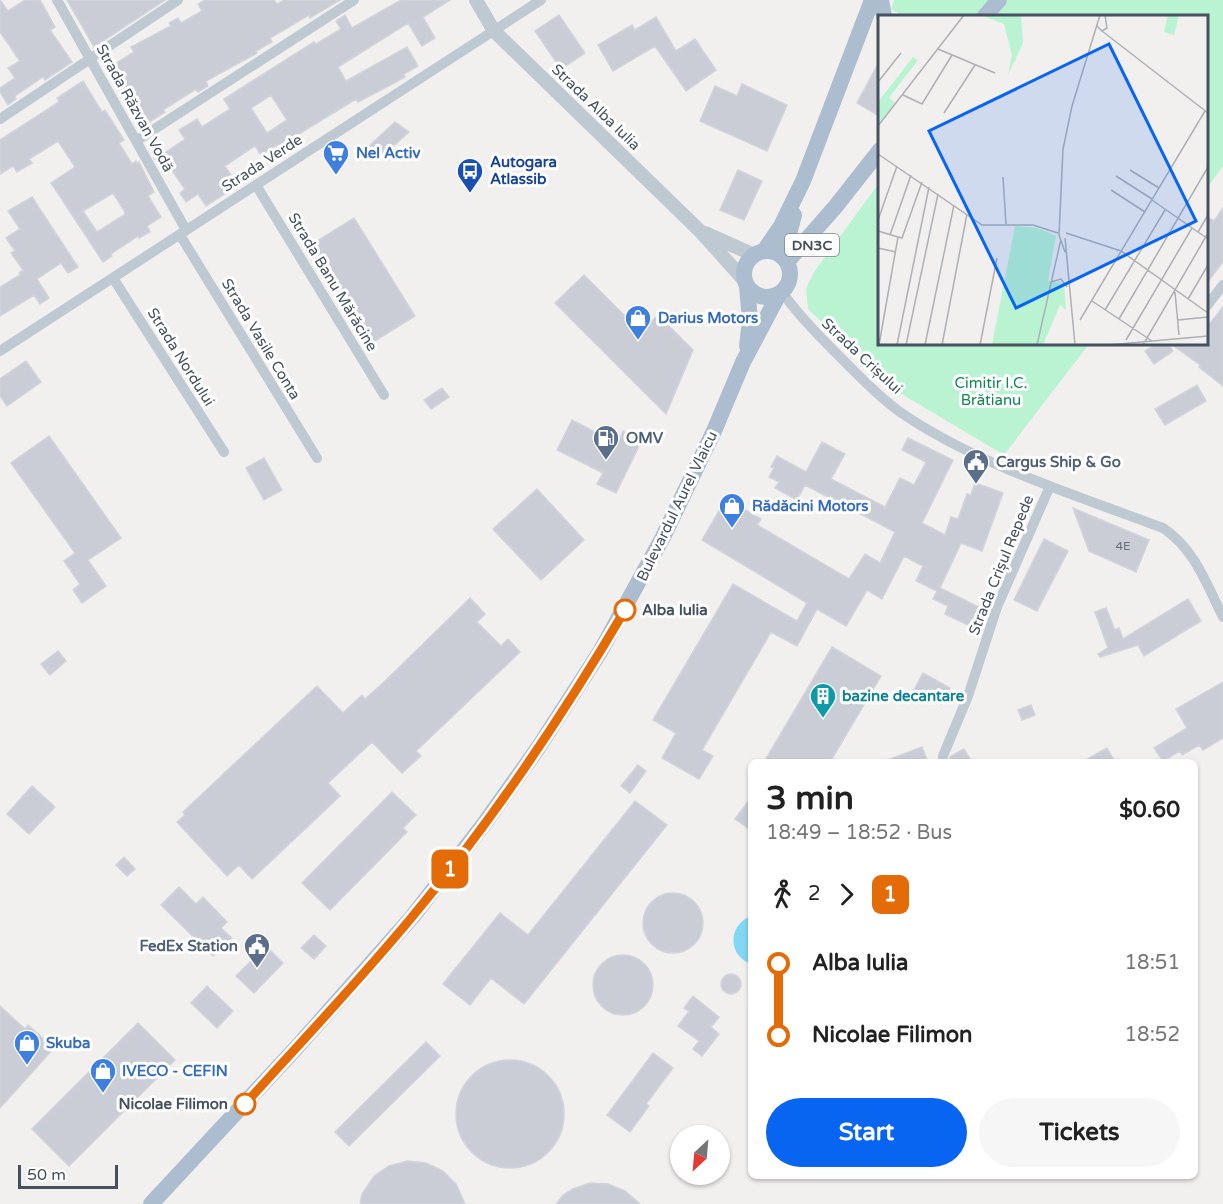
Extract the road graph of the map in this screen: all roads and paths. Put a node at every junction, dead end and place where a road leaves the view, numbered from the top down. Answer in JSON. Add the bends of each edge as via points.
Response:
{"nodes":[{"id":1,"x":57,"y":0,"type":"edge"},
{"id":2,"x":178,"y":0,"type":"edge"},
{"id":3,"x":354,"y":0,"type":"edge"},
{"id":4,"x":476,"y":0,"type":"edge"},
{"id":5,"x":541,"y":0,"type":"edge"},
{"id":6,"x":872,"y":0,"type":"edge"},
{"id":7,"x":881,"y":0,"type":"edge"},
{"id":8,"x":999,"y":0,"type":"edge"},
{"id":9,"x":884,"y":15,"type":"edge"},
{"id":10,"x":986,"y":15,"type":"edge"},
{"id":11,"x":494,"y":31,"type":"junction"},
{"id":12,"x":90,"y":59,"type":"junction"},
{"id":13,"x":0,"y":119,"type":"edge"},
{"id":14,"x":136,"y":141,"type":"junction"},
{"id":15,"x":878,"y":151,"type":"edge"},
{"id":16,"x":803,"y":181,"type":"junction"},
{"id":17,"x":256,"y":185,"type":"junction"},
{"id":18,"x":836,"y":206,"type":"junction"},
{"id":19,"x":700,"y":231,"type":"junction"},
{"id":20,"x":183,"y":233,"type":"junction"},
{"id":21,"x":759,"y":253,"type":"junction"},
{"id":22,"x":785,"y":260,"type":"junction"},
{"id":23,"x":113,"y":278,"type":"junction"},
{"id":24,"x":746,"y":284,"type":"junction"},
{"id":25,"x":1223,"y":285,"type":"edge"},
{"id":26,"x":783,"y":290,"type":"junction"},
{"id":27,"x":1208,"y":304,"type":"edge"},
{"id":28,"x":0,"y":351,"type":"edge"},
{"id":29,"x":744,"y":362,"type":"junction"},
{"id":30,"x":384,"y":395,"type":"dead end"},
{"id":31,"x":224,"y":452,"type":"dead end"},
{"id":32,"x":316,"y":458,"type":"dead end"},
{"id":33,"x":1050,"y":486,"type":"junction"},
{"id":34,"x":1223,"y":617,"type":"edge"},
{"id":35,"x":943,"y":756,"type":"dead end"},
{"id":36,"x":151,"y":1204,"type":"edge"}],
"edges":[{"from":1,"to":12,"type":"street","name":"Strada Răzvan Vodă"},
{"from":2,"to":12,"type":"street"},
{"from":3,"to":14,"type":"street"},
{"from":4,"to":11,"type":"street","name":"Strada Alba Iulia"},
{"from":5,"to":11,"type":"street","name":"Strada Verde"},
{"from":6,"to":16,"type":"main road"},
{"from":7,"to":9,"type":"main road"},
{"from":8,"to":10,"type":"main road"},
{"from":11,"to":17,"type":"street","name":"Strada Verde"},
{"from":11,"to":19,"type":"street","name":"Strada Alba Iulia"},
{"from":12,"to":13,"type":"street"},
{"from":12,"to":14,"type":"street","name":"Strada Răzvan Vodă"},
{"from":14,"to":20,"type":"street","name":"Strada Răzvan Vodă"},
{"from":15,"to":18,"type":"main road","number":"DN3C"},
{"from":16,"to":21,"type":"main road","via":[[781,226]]},
{"from":16,"to":22,"type":"main road"},
{"from":17,"to":20,"type":"street","name":"Strada Verde"},
{"from":17,"to":30,"type":"street","name":"Strada Banu Mărăcine"},
{"from":18,"to":22,"type":"main road","number":"DN3C"},
{"from":18,"to":26,"type":"main road","number":"DN3C"},
{"from":19,"to":21,"type":"street","name":"Strada Alba Iulia"},
{"from":19,"to":24,"type":"street","name":"Strada Alba Iulia"},
{"from":20,"to":23,"type":"street","name":"Strada Verde"},
{"from":20,"to":32,"type":"street","name":"Strada Vasile Conta"},
{"from":21,"to":22,"type":"main road","via":[[776,253]]},
{"from":21,"to":24,"type":"main road","via":[[745,266]]},
{"from":22,"to":26,"type":"main road","via":[[790,272]]},
{"from":23,"to":28,"type":"street","name":"Strada Verde"},
{"from":23,"to":31,"type":"street","name":"Strada Nordului"},
{"from":24,"to":26,"type":"main road","via":[[766,298]]},
{"from":24,"to":29,"type":"main road","name":"Bulevardul Aurel Vlaicu","number":"DN3C","via":[[750,320]]},
{"from":25,"to":27,"type":"street"},
{"from":26,"to":29,"type":"main road","name":"Bulevardul Aurel Vlaicu","number":"DN3C"},
{"from":26,"to":33,"type":"street","name":"Strada Crișului","via":[[811,329],[902,413],[971,452]]},
{"from":29,"to":36,"type":"main road","name":"Bulevardul Aurel Vlaicu","number":"DN3C","via":[[658,547],[600,652],[538,748],[413,916]]},
{"from":33,"to":34,"type":"street","name":"Strada Crișului","via":[[1175,536],[1195,561]]},
{"from":33,"to":35,"type":"street","name":"Strada Crișul Repede","via":[[997,607],[968,696]]}]}
